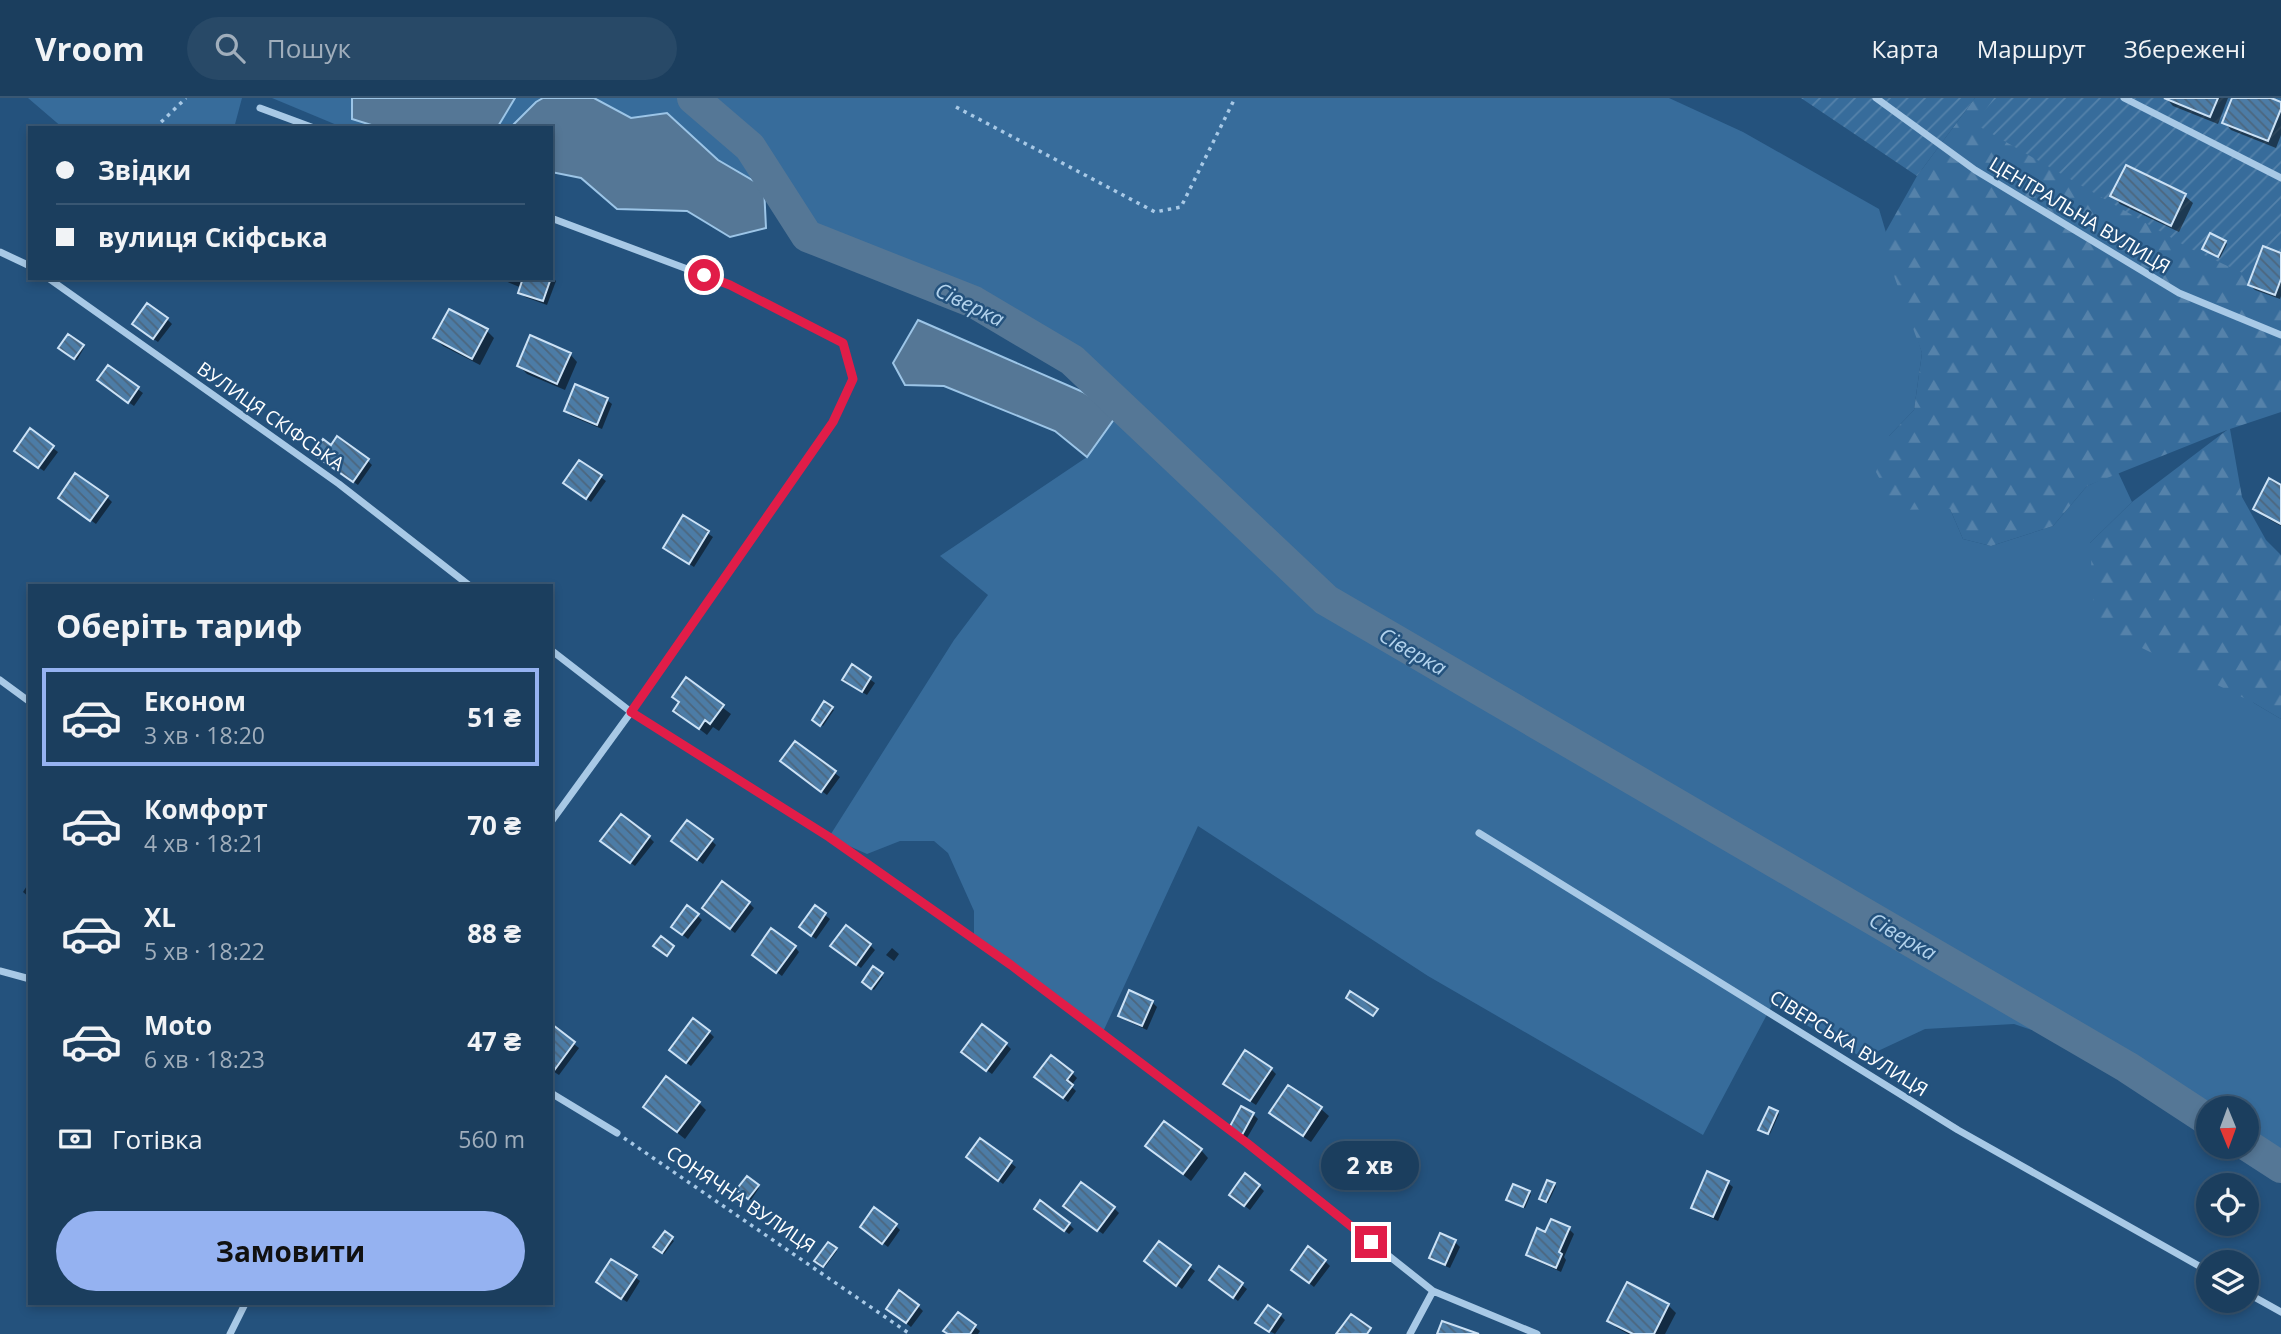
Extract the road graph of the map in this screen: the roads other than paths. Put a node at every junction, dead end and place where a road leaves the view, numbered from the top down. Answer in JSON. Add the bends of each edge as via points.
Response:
{"nodes":[{"id":1,"x":1875,"y":98,"type":"edge"},
{"id":2,"x":2124,"y":98,"type":"edge"},
{"id":3,"x":260,"y":108,"type":"dead end"},
{"id":4,"x":309,"y":126,"type":"edge"},
{"id":5,"x":2281,"y":178,"type":"edge"},
{"id":6,"x":553,"y":219,"type":"edge"},
{"id":7,"x":0,"y":252,"type":"edge"},
{"id":8,"x":28,"y":265,"type":"edge"},
{"id":9,"x":51,"y":280,"type":"edge"},
{"id":10,"x":2281,"y":335,"type":"edge"},
{"id":11,"x":467,"y":584,"type":"edge"},
{"id":12,"x":553,"y":652,"type":"edge"},
{"id":13,"x":0,"y":681,"type":"edge"},
{"id":14,"x":28,"y":701,"type":"edge"},
{"id":15,"x":631,"y":712,"type":"junction"},
{"id":16,"x":553,"y":819,"type":"edge"},
{"id":17,"x":1479,"y":833,"type":"dead end"},
{"id":18,"x":0,"y":971,"type":"edge"},
{"id":19,"x":28,"y":978,"type":"edge"},
{"id":20,"x":553,"y":1094,"type":"edge"},
{"id":21,"x":617,"y":1133,"type":"road end"},
{"id":22,"x":2196,"y":1264,"type":"edge"},
{"id":23,"x":1433,"y":1291,"type":"junction"},
{"id":24,"x":2259,"y":1300,"type":"edge"},
{"id":25,"x":244,"y":1305,"type":"edge"},
{"id":26,"x":2281,"y":1312,"type":"edge"},
{"id":27,"x":230,"y":1334,"type":"edge"},
{"id":28,"x":1410,"y":1334,"type":"edge"},
{"id":29,"x":1537,"y":1334,"type":"edge"}],
"edges":[{"from":1,"to":10,"type":"street","name":"ЦЕНТРАЛЬНА ВУЛИЦЯ","via":[[1975,170],[2179,293]]},
{"from":2,"to":5,"type":"street"},
{"from":3,"to":4,"type":"street"},
{"from":6,"to":15,"type":"street","via":[[730,285],[843,343],[853,379],[833,422]]},
{"from":7,"to":8,"type":"street"},
{"from":9,"to":11,"type":"street","name":"ВУЛИЦЯ СКІФСЬКА","via":[[339,484]]},
{"from":12,"to":15,"type":"street"},
{"from":13,"to":14,"type":"street"},
{"from":15,"to":16,"type":"street"},
{"from":15,"to":23,"type":"street","via":[[829,837],[1011,965]]},
{"from":17,"to":22,"type":"street","name":"СІВЕРСЬКА ВУЛИЦЯ","via":[[1958,1130]]},
{"from":18,"to":19,"type":"street"},
{"from":20,"to":21,"type":"street"},
{"from":23,"to":28,"type":"street"},
{"from":23,"to":29,"type":"street"},
{"from":24,"to":26,"type":"street"},
{"from":25,"to":27,"type":"street"}]}
